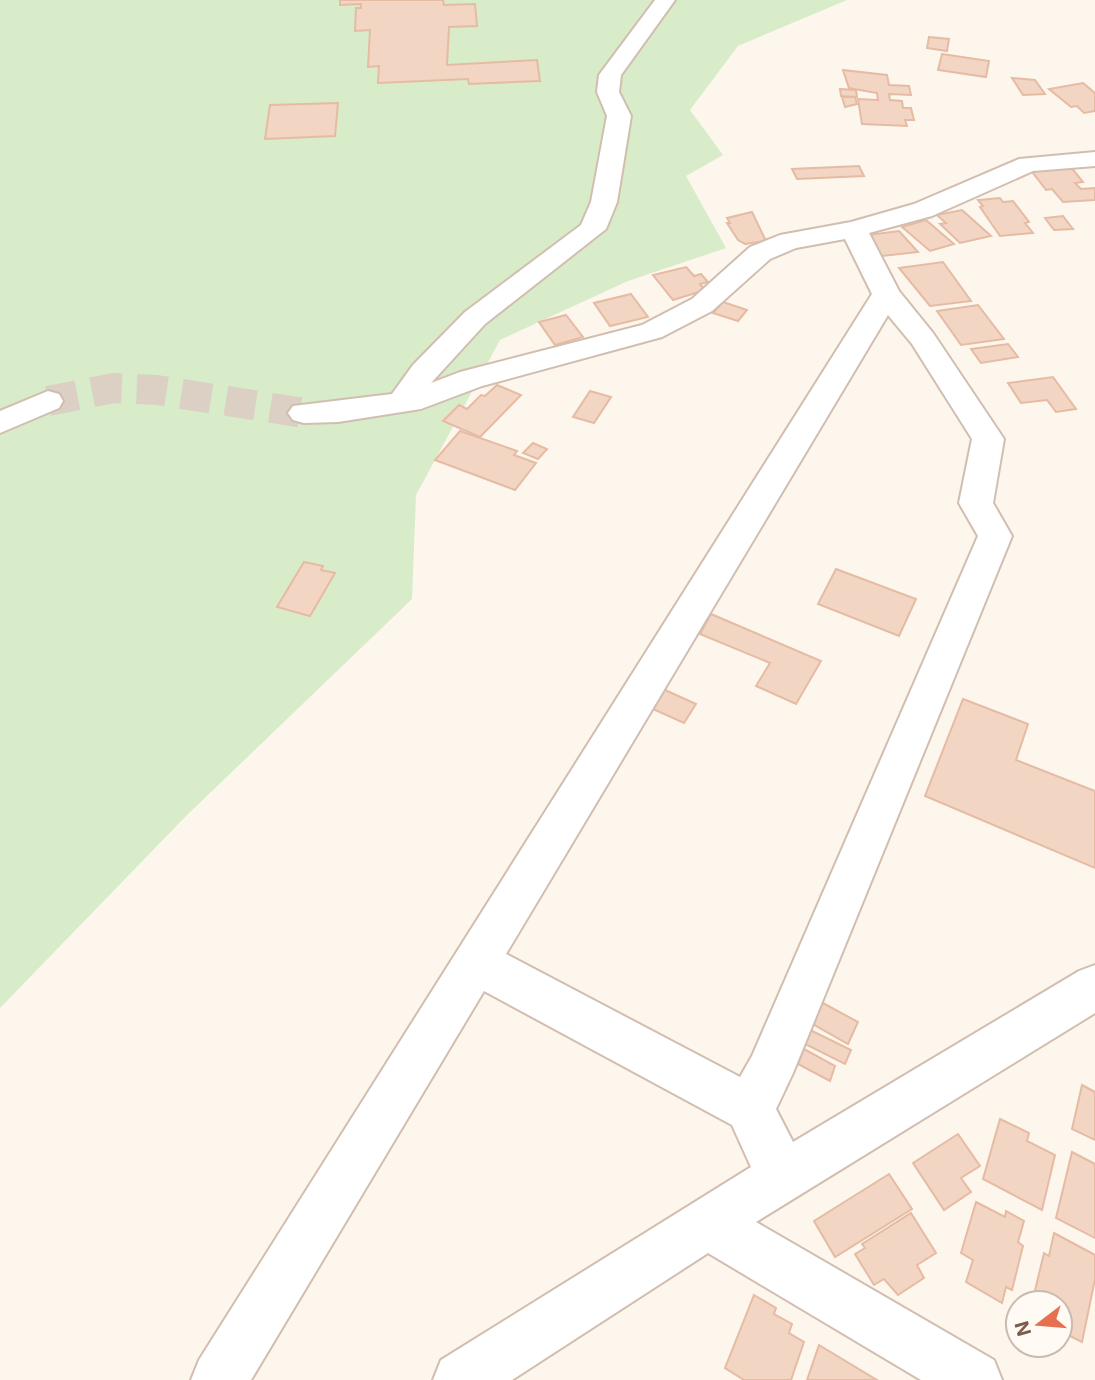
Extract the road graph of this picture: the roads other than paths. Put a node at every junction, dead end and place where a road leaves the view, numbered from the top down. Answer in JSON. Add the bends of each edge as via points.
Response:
{"nodes":[{"id":1,"x":665,"y":0,"type":"edge"},
{"id":2,"x":1095,"y":159,"type":"edge"},
{"id":3,"x":854,"y":229,"type":"junction"},
{"id":4,"x":886,"y":294,"type":"junction"},
{"id":5,"x":48,"y":401,"type":"tunnel mouth"},
{"id":6,"x":402,"y":403,"type":"junction"},
{"id":7,"x":304,"y":413,"type":"tunnel mouth"},
{"id":8,"x":0,"y":424,"type":"edge"},
{"id":9,"x":475,"y":962,"type":"junction"},
{"id":10,"x":1095,"y":987,"type":"edge"},
{"id":11,"x":749,"y":1108,"type":"junction"},
{"id":12,"x":783,"y":1177,"type":"junction"},
{"id":13,"x":707,"y":1223,"type":"junction"},
{"id":14,"x":952,"y":1374,"type":"edge"},
{"id":15,"x":219,"y":1380,"type":"edge"},
{"id":16,"x":461,"y":1380,"type":"edge"}],
"edges":[{"from":1,"to":6,"type":"street","via":[[610,75],[608,92],[619,116],[604,202],[593,229],[475,318],[424,372]]},
{"from":2,"to":3,"type":"street","via":[[1028,164],[923,210]]},
{"from":3,"to":4,"type":"street"},
{"from":3,"to":6,"type":"street","via":[[789,241],[760,253],[702,305],[652,331],[471,379]]},
{"from":4,"to":9,"type":"street"},
{"from":4,"to":11,"type":"street","via":[[923,339],[988,439],[976,503],[995,536],[769,1073]]},
{"from":5,"to":8,"type":"street"},
{"from":6,"to":7,"type":"street"},
{"from":9,"to":11,"type":"street"},
{"from":9,"to":15,"type":"street"},
{"from":10,"to":12,"type":"street"},
{"from":11,"to":12,"type":"street"},
{"from":12,"to":13,"type":"street"},
{"from":13,"to":14,"type":"street"},
{"from":13,"to":16,"type":"street"}]}
